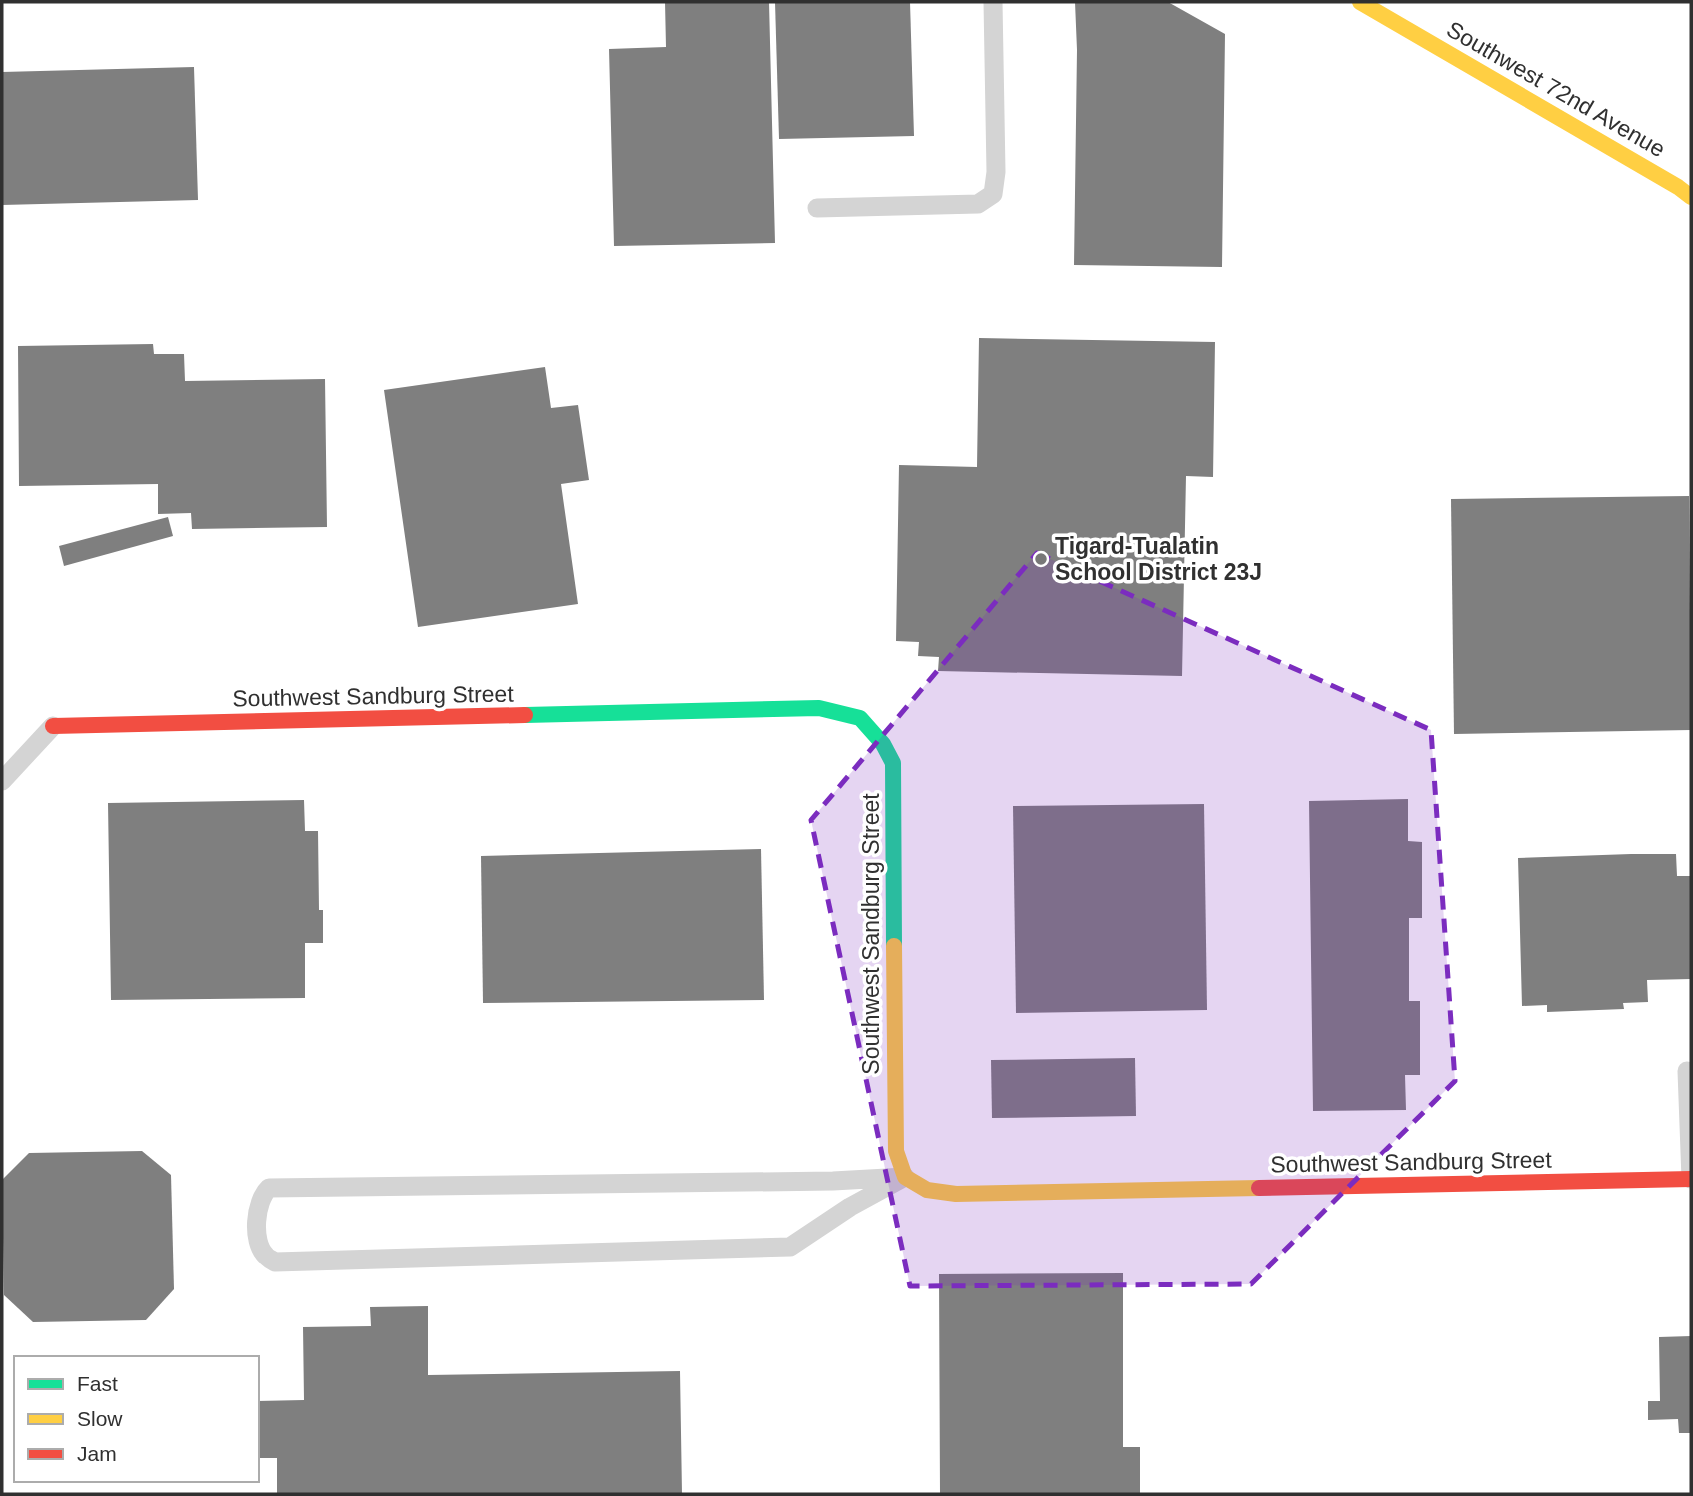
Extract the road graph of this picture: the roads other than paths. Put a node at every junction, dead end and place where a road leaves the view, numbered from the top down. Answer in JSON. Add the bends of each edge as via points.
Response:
{"nodes":[{"id":1,"x":993,"y":2,"type":"edge"},
{"id":2,"x":1360,"y":2,"type":"edge"},
{"id":3,"x":1691,"y":197,"type":"edge"},
{"id":4,"x":817,"y":208,"type":"dead end"},
{"id":5,"x":53,"y":726,"type":"joint"},
{"id":6,"x":2,"y":781,"type":"edge"},
{"id":7,"x":1687,"y":1071,"type":"dead end"},
{"id":8,"x":905,"y":1177,"type":"junction"},
{"id":9,"x":1691,"y":1178,"type":"edge"}],
"edges":[{"from":1,"to":4,"type":"lane","via":[[993,194],[978,204]]},
{"from":2,"to":3,"type":"street","name":"Southwest 72nd Avenue"},
{"from":5,"to":6,"type":"lane"},
{"from":5,"to":8,"type":"street","name":"Southwest Sandburg Street","via":[[819,708],[860,718],[883,744],[893,764],[895,1121]]},
{"from":7,"to":9,"type":"lane"},
{"from":8,"to":8,"type":"lane","via":[[269,1188],[257,1209],[259,1245],[275,1262],[790,1247]]},
{"from":8,"to":9,"type":"street","name":"Southwest Sandburg Street","via":[[927,1190],[956,1194]]}]}
